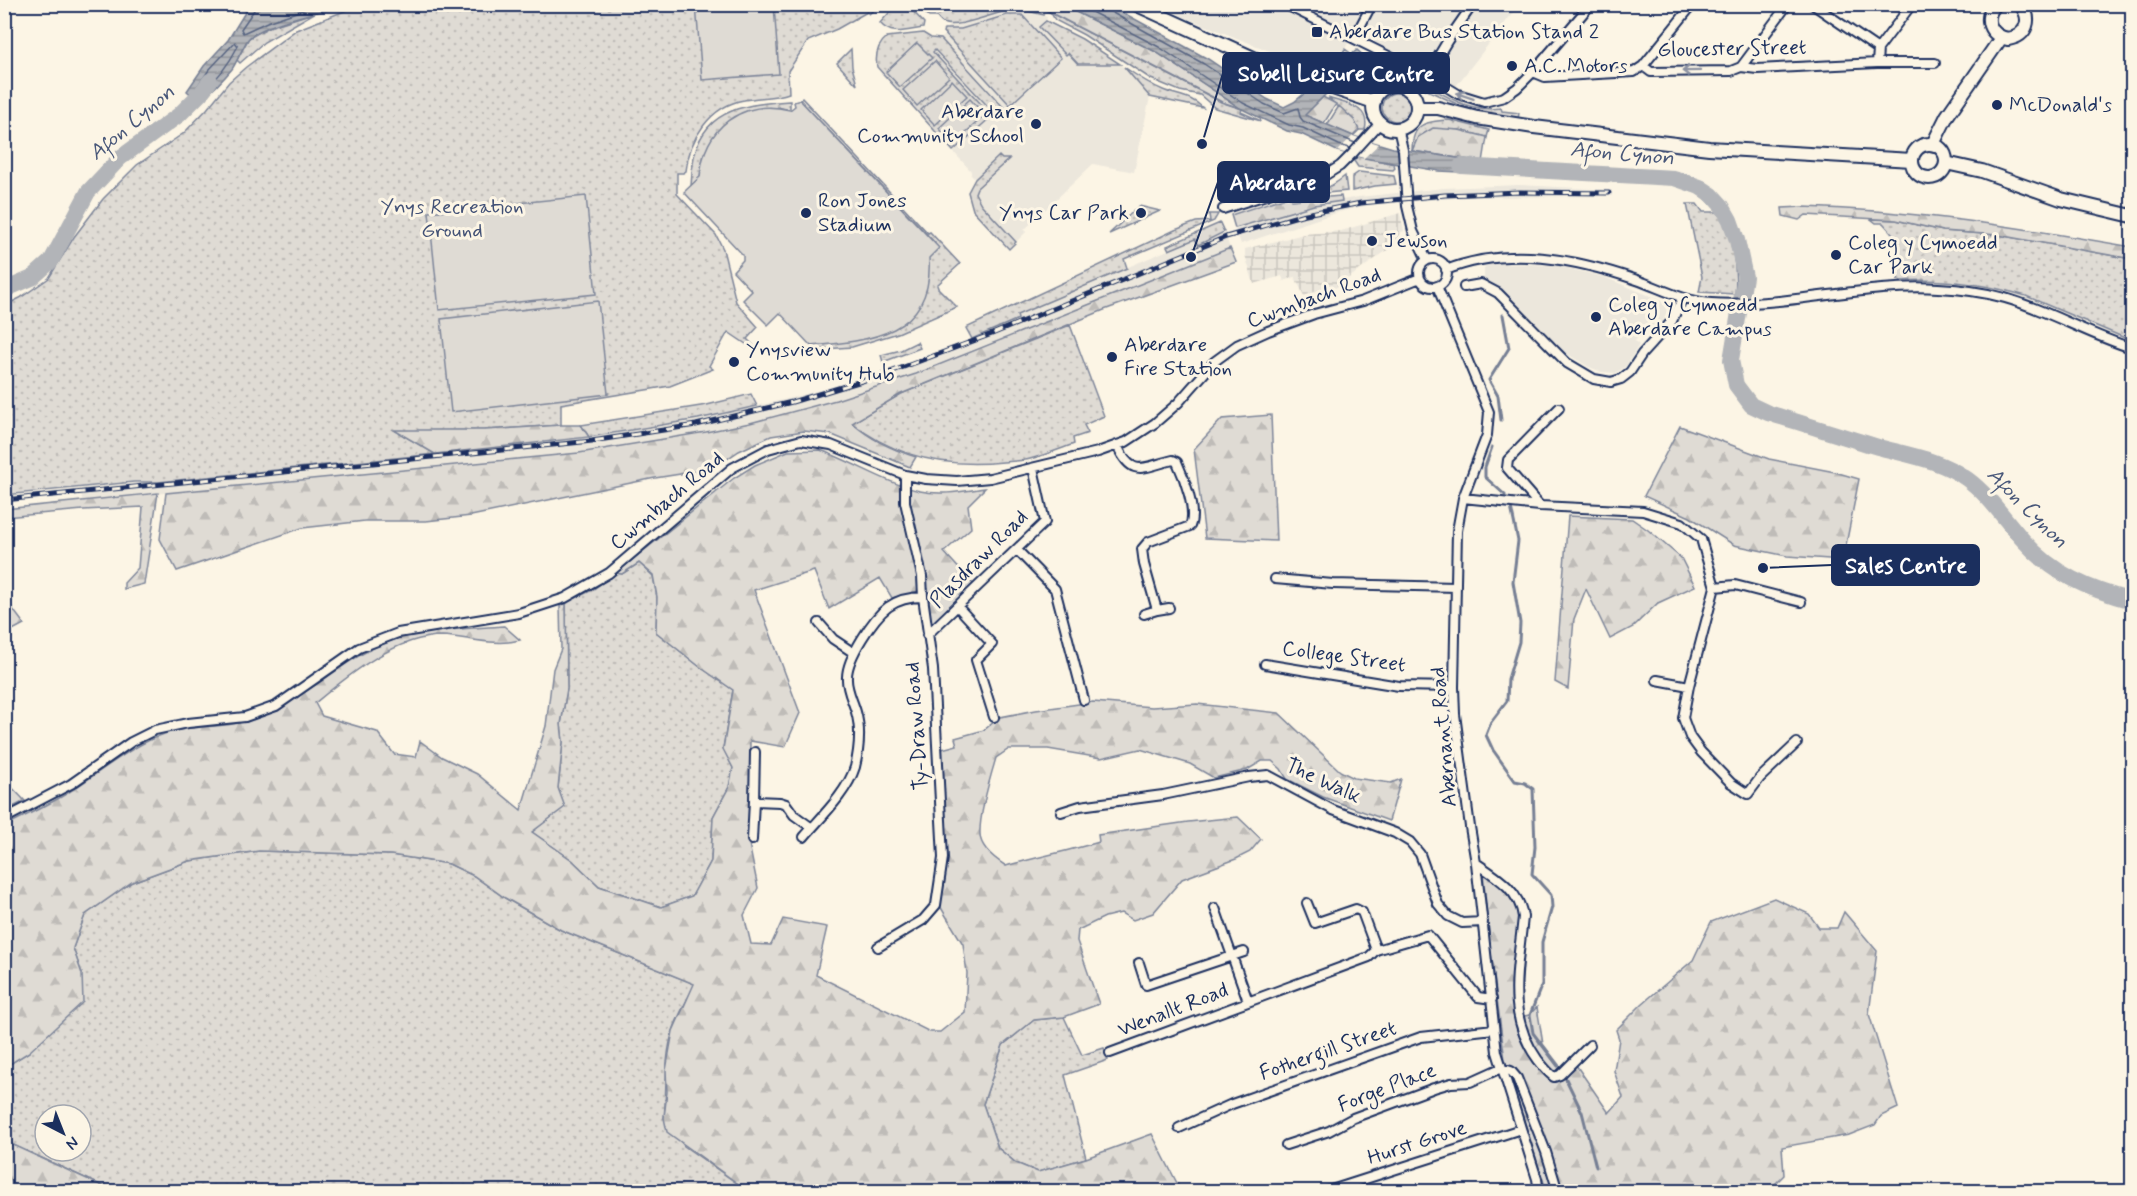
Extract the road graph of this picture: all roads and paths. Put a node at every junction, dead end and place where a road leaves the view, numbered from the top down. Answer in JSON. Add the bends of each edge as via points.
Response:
{"nodes":[{"id":1,"x":1136,"y":4,"type":"edge"},
{"id":2,"x":1284,"y":4,"type":"edge"},
{"id":3,"x":1372,"y":4,"type":"edge"},
{"id":4,"x":1473,"y":4,"type":"edge"},
{"id":5,"x":1591,"y":4,"type":"edge"},
{"id":6,"x":1693,"y":4,"type":"edge"},
{"id":7,"x":1788,"y":4,"type":"edge"},
{"id":8,"x":1812,"y":4,"type":"edge"},
{"id":9,"x":1912,"y":4,"type":"edge"},
{"id":10,"x":1996,"y":4,"type":"edge"},
{"id":11,"x":2020,"y":4,"type":"edge"},
{"id":12,"x":1354,"y":38,"type":"junction"},
{"id":13,"x":2001,"y":38,"type":"junction"},
{"id":14,"x":1878,"y":49,"type":"junction"},
{"id":15,"x":1877,"y":63,"type":"junction"},
{"id":16,"x":1935,"y":63,"type":"dead end"},
{"id":17,"x":1643,"y":66,"type":"junction"},
{"id":18,"x":1741,"y":67,"type":"junction"},
{"id":19,"x":1533,"y":72,"type":"junction"},
{"id":20,"x":1426,"y":75,"type":"junction"},
{"id":21,"x":1374,"y":102,"type":"junction"},
{"id":22,"x":1417,"y":108,"type":"junction"},
{"id":23,"x":1380,"y":123,"type":"junction"},
{"id":24,"x":1398,"y":128,"type":"junction"},
{"id":25,"x":1933,"y":144,"type":"junction"},
{"id":26,"x":1912,"y":160,"type":"junction"},
{"id":27,"x":1946,"y":163,"type":"junction"},
{"id":28,"x":1222,"y":209,"type":"dead end"},
{"id":29,"x":2133,"y":216,"type":"edge"},
{"id":30,"x":1427,"y":260,"type":"junction"},
{"id":31,"x":1446,"y":270,"type":"junction"},
{"id":32,"x":1420,"y":278,"type":"junction"},
{"id":33,"x":1437,"y":286,"type":"junction"},
{"id":34,"x":1464,"y":287,"type":"dead end"},
{"id":35,"x":1682,"y":299,"type":"junction"},
{"id":36,"x":2133,"y":348,"type":"edge"},
{"id":37,"x":1559,"y":408,"type":"dead end"},
{"id":38,"x":1117,"y":445,"type":"junction"},
{"id":39,"x":1034,"y":468,"type":"junction"},
{"id":40,"x":904,"y":474,"type":"junction"},
{"id":41,"x":1463,"y":498,"type":"junction"},
{"id":42,"x":1540,"y":506,"type":"junction"},
{"id":43,"x":1017,"y":550,"type":"junction"},
{"id":44,"x":1275,"y":579,"type":"dead end"},
{"id":45,"x":1456,"y":587,"type":"junction"},
{"id":46,"x":1715,"y":587,"type":"junction"},
{"id":47,"x":923,"y":597,"type":"junction"},
{"id":48,"x":1801,"y":602,"type":"dead end"},
{"id":49,"x":958,"y":607,"type":"junction"},
{"id":50,"x":1169,"y":608,"type":"dead end"},
{"id":51,"x":1156,"y":610,"type":"junction"},
{"id":52,"x":1144,"y":614,"type":"dead end"},
{"id":53,"x":819,"y":623,"type":"dead end"},
{"id":54,"x":927,"y":635,"type":"junction"},
{"id":55,"x":854,"y":653,"type":"junction"},
{"id":56,"x":1265,"y":664,"type":"dead end"},
{"id":57,"x":1657,"y":680,"type":"dead end"},
{"id":58,"x":1689,"y":686,"type":"junction"},
{"id":59,"x":1454,"y":687,"type":"junction"},
{"id":60,"x":1084,"y":700,"type":"dead end"},
{"id":61,"x":994,"y":717,"type":"dead end"},
{"id":62,"x":1797,"y":743,"type":"dead end"},
{"id":63,"x":755,"y":752,"type":"dead end"},
{"id":64,"x":754,"y":801,"type":"junction"},
{"id":65,"x":1061,"y":812,"type":"dead end"},
{"id":66,"x":4,"y":819,"type":"edge"},
{"id":67,"x":812,"y":828,"type":"junction"},
{"id":68,"x":804,"y":837,"type":"dead end"},
{"id":69,"x":752,"y":840,"type":"dead end"},
{"id":70,"x":1476,"y":863,"type":"junction"},
{"id":71,"x":1307,"y":903,"type":"dead end"},
{"id":72,"x":1215,"y":908,"type":"dead end"},
{"id":73,"x":1483,"y":921,"type":"junction"},
{"id":74,"x":878,"y":947,"type":"dead end"},
{"id":75,"x":1376,"y":950,"type":"junction"},
{"id":76,"x":1244,"y":952,"type":"dead end"},
{"id":77,"x":1232,"y":956,"type":"junction"},
{"id":78,"x":1139,"y":963,"type":"dead end"},
{"id":79,"x":1492,"y":999,"type":"junction"},
{"id":80,"x":1248,"y":1001,"type":"junction"},
{"id":81,"x":1494,"y":1029,"type":"junction"},
{"id":82,"x":1590,"y":1045,"type":"dead end"},
{"id":83,"x":1110,"y":1053,"type":"dead end"},
{"id":84,"x":1501,"y":1068,"type":"junction"},
{"id":85,"x":1179,"y":1128,"type":"dead end"},
{"id":86,"x":1521,"y":1129,"type":"junction"},
{"id":87,"x":1286,"y":1145,"type":"dead end"},
{"id":88,"x":1324,"y":1191,"type":"edge"},
{"id":89,"x":1539,"y":1191,"type":"edge"},
{"id":90,"x":1558,"y":1191,"type":"edge"}],
"edges":[{"from":1,"to":21,"type":"main road","via":[[1271,66]]},
{"from":2,"to":12,"type":"street"},
{"from":3,"to":12,"type":"street"},
{"from":4,"to":20,"type":"street"},
{"from":5,"to":19,"type":"street"},
{"from":6,"to":17,"type":"street"},
{"from":7,"to":18,"type":"street"},
{"from":8,"to":14,"type":"street"},
{"from":9,"to":14,"type":"street"},
{"from":10,"to":13,"type":"main road","via":[[1990,12],[1989,25]]},
{"from":11,"to":13,"type":"main road","via":[[2028,18],[2026,28],[2014,38]]},
{"from":12,"to":20,"type":"street"},
{"from":13,"to":25,"type":"main road","via":[[1947,116]]},
{"from":14,"to":15,"type":"street"},
{"from":15,"to":16,"type":"street","name":"Gloucester Street"},
{"from":15,"to":18,"type":"street","name":"Gloucester Street"},
{"from":18,"to":17,"type":"street","name":"Gloucester Street","one_way":true,"via":[[1651,72]]},
{"from":17,"to":19,"type":"street","name":"Gloucester Street","via":[[1634,72],[1545,76]]},
{"from":19,"to":20,"type":"street","one_way":true,"via":[[1504,97],[1484,102],[1458,94]]},
{"from":21,"to":22,"type":"main road","via":[[1382,90],[1395,85],[1413,94]]},
{"from":21,"to":23,"type":"main road","via":[[1374,113]]},
{"from":22,"to":24,"type":"main road","via":[[1409,124]]},
{"from":22,"to":26,"type":"main road","via":[[1709,148]]},
{"from":23,"to":24,"type":"main road"},
{"from":23,"to":28,"type":"street","via":[[1334,170]]},
{"from":24,"to":30,"type":"street","via":[[1407,206],[1413,231]]},
{"from":25,"to":26,"type":"main road","via":[[1921,145]]},
{"from":25,"to":27,"type":"main road","via":[[1942,149]]},
{"from":26,"to":27,"type":"main road","via":[[1915,171],[1925,177],[1941,173]]},
{"from":27,"to":29,"type":"main road","via":[[1982,171],[2061,199]]},
{"from":30,"to":31,"type":"street","via":[[1439,261]]},
{"from":30,"to":32,"type":"street","via":[[1421,266]]},
{"from":31,"to":33,"type":"street","via":[[1445,278]]},
{"from":31,"to":35,"type":"street","via":[[1501,257],[1569,261],[1601,268]]},
{"from":32,"to":33,"type":"street","via":[[1429,286]]},
{"from":32,"to":38,"type":"street","name":"Cwmbach Road","via":[[1237,345],[1215,361],[1155,423]]},
{"from":33,"to":41,"type":"street","name":"Abernant Road","via":[[1489,412],[1487,435]]},
{"from":34,"to":35,"type":"street","via":[[1481,284],[1498,293],[1568,363],[1594,379],[1611,382],[1630,372],[1672,321]]},
{"from":35,"to":36,"type":"street","via":[[1729,303],[1902,289],[1976,292],[2032,307]]},
{"from":37,"to":42,"type":"street","via":[[1508,460],[1507,468]]},
{"from":38,"to":39,"type":"street","name":"Cwmbach Road"},
{"from":38,"to":51,"type":"street","via":[[1131,467],[1142,470],[1177,462],[1192,510],[1190,526],[1148,542],[1142,549]]},
{"from":39,"to":40,"type":"street","name":"Cwmbach Road","via":[[957,481],[926,480]]},
{"from":39,"to":43,"type":"street","name":"Plasdraw Road","via":[[1045,522]]},
{"from":40,"to":47,"type":"street","name":"Ty-Draw Road","via":[[905,502]]},
{"from":40,"to":66,"type":"street","name":"Cwmbach Road","via":[[831,445],[801,440],[768,448],[732,468],[609,573],[565,598],[519,613],[388,636],[359,648],[276,706],[245,717],[155,730],[131,742],[72,784]]},
{"from":41,"to":42,"type":"street"},
{"from":41,"to":45,"type":"street","name":"Abernant Road","via":[[1457,531]]},
{"from":42,"to":46,"type":"street","via":[[1643,511],[1682,523],[1701,539]]},
{"from":43,"to":49,"type":"street","name":"Plasdraw Road"},
{"from":43,"to":60,"type":"street","via":[[1055,589]]},
{"from":44,"to":45,"type":"street"},
{"from":45,"to":59,"type":"street","name":"Abernant Road"},
{"from":46,"to":48,"type":"street","via":[[1735,585]]},
{"from":46,"to":58,"type":"street"},
{"from":47,"to":54,"type":"street","name":"Ty-Draw Road"},
{"from":47,"to":55,"type":"street","via":[[910,597],[890,606]]},
{"from":49,"to":54,"type":"street","name":"Plasdraw Road"},
{"from":49,"to":61,"type":"street","via":[[992,644],[976,660]]},
{"from":50,"to":51,"type":"street"},
{"from":51,"to":52,"type":"street"},
{"from":53,"to":55,"type":"street","via":[[833,639]]},
{"from":54,"to":74,"type":"street","name":"Ty-Draw Road","via":[[933,669],[943,849],[936,905],[923,920]]},
{"from":55,"to":67,"type":"street","via":[[846,675],[858,725],[855,768],[843,790]]},
{"from":56,"to":59,"type":"street","name":"College Street","via":[[1399,686]]},
{"from":57,"to":58,"type":"street"},
{"from":58,"to":62,"type":"street","via":[[1683,718],[1690,736],[1731,783],[1748,794],[1760,777]]},
{"from":59,"to":70,"type":"street","name":"Abernant Road"},
{"from":63,"to":64,"type":"street"},
{"from":64,"to":67,"type":"street","via":[[786,804]]},
{"from":64,"to":69,"type":"street"},
{"from":65,"to":73,"type":"street","name":"The Walk","via":[[1268,775],[1333,810],[1410,842],[1420,854],[1438,904],[1448,916],[1462,923]]},
{"from":67,"to":68,"type":"street"},
{"from":70,"to":73,"type":"street","name":"Abernant Road"},
{"from":70,"to":82,"type":"street","via":[[1516,894],[1522,905],[1516,1004],[1527,1045],[1554,1077]]},
{"from":71,"to":75,"type":"street","via":[[1314,923],[1356,909],[1362,912]]},
{"from":72,"to":77,"type":"street","name":"Wenallt Road"},
{"from":73,"to":79,"type":"street","name":"Abernant Road"},
{"from":75,"to":79,"type":"street","name":"Wenallt Road","via":[[1428,935],[1478,997]]},
{"from":75,"to":80,"type":"street","name":"Wenallt Road","via":[[1369,957]]},
{"from":76,"to":77,"type":"street"},
{"from":77,"to":78,"type":"street","via":[[1146,985]]},
{"from":77,"to":80,"type":"street","name":"Wenallt Road"},
{"from":79,"to":81,"type":"street","name":"Abernant Road"},
{"from":80,"to":83,"type":"street","name":"Wenallt Road"},
{"from":81,"to":84,"type":"street","name":"Abernant Road"},
{"from":81,"to":85,"type":"street","name":"Fothergill Street","via":[[1421,1037],[1232,1104]]},
{"from":84,"to":86,"type":"street","name":"Abernant Road"},
{"from":84,"to":87,"type":"street","name":"Forge Place","via":[[1470,1082],[1434,1088]]},
{"from":84,"to":90,"type":"street","via":[[1517,1078]]},
{"from":86,"to":88,"type":"street","name":"Hurst Grove"},
{"from":86,"to":89,"type":"street","name":"Abernant Road"}]}
